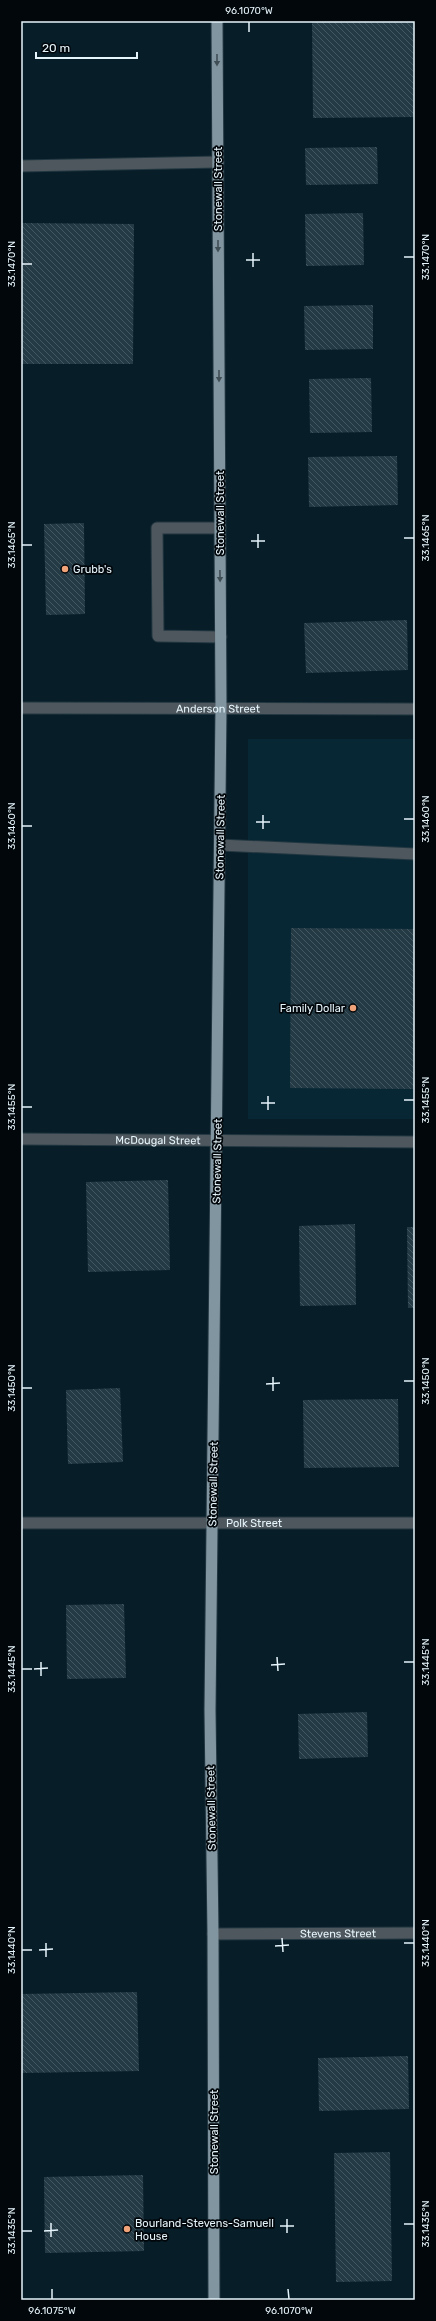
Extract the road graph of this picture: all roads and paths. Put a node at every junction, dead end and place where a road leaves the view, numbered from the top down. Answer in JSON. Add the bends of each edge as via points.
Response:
{"nodes":[{"id":1,"x":217,"y":21,"type":"edge"},
{"id":2,"x":218,"y":162,"type":"junction"},
{"id":3,"x":21,"y":166,"type":"edge"},
{"id":4,"x":220,"y":528,"type":"junction"},
{"id":5,"x":221,"y":637,"type":"junction"},
{"id":6,"x":221,"y":707,"type":"junction"},
{"id":7,"x":21,"y":708,"type":"edge"},
{"id":8,"x":415,"y":709,"type":"edge"},
{"id":9,"x":220,"y":845,"type":"junction"},
{"id":10,"x":415,"y":854,"type":"edge"},
{"id":11,"x":21,"y":1139,"type":"edge"},
{"id":12,"x":217,"y":1140,"type":"junction"},
{"id":13,"x":415,"y":1142,"type":"edge"},
{"id":14,"x":21,"y":1523,"type":"edge"},
{"id":15,"x":212,"y":1523,"type":"junction"},
{"id":16,"x":415,"y":1523,"type":"edge"},
{"id":17,"x":415,"y":1933,"type":"edge"},
{"id":18,"x":213,"y":1934,"type":"junction"},
{"id":19,"x":214,"y":2300,"type":"edge"}],
"edges":[{"from":1,"to":2,"type":"main road","name":"Stonewall Street","one_way":true},
{"from":2,"to":3,"type":"street"},
{"from":2,"to":4,"type":"main road","name":"Stonewall Street","one_way":true},
{"from":4,"to":5,"type":"main road","name":"Stonewall Street","one_way":true},
{"from":4,"to":5,"type":"street","via":[[157,528],[158,636]]},
{"from":5,"to":6,"type":"main road","name":"Stonewall Street"},
{"from":6,"to":7,"type":"street","name":"Anderson Street"},
{"from":6,"to":8,"type":"street","name":"Anderson Street"},
{"from":6,"to":9,"type":"main road","name":"Stonewall Street"},
{"from":9,"to":10,"type":"street"},
{"from":9,"to":12,"type":"main road","name":"Stonewall Street"},
{"from":11,"to":12,"type":"street","name":"McDougal Street"},
{"from":12,"to":13,"type":"street","name":"McDougal Street"},
{"from":12,"to":15,"type":"main road","name":"Stonewall Street"},
{"from":14,"to":15,"type":"street","name":"Polk Street"},
{"from":15,"to":16,"type":"street","name":"Polk Street"},
{"from":15,"to":18,"type":"main road","name":"Stonewall Street","via":[[210,1710]]},
{"from":17,"to":18,"type":"street","name":"Stevens Street"},
{"from":18,"to":19,"type":"main road","name":"Stonewall Street"}]}
